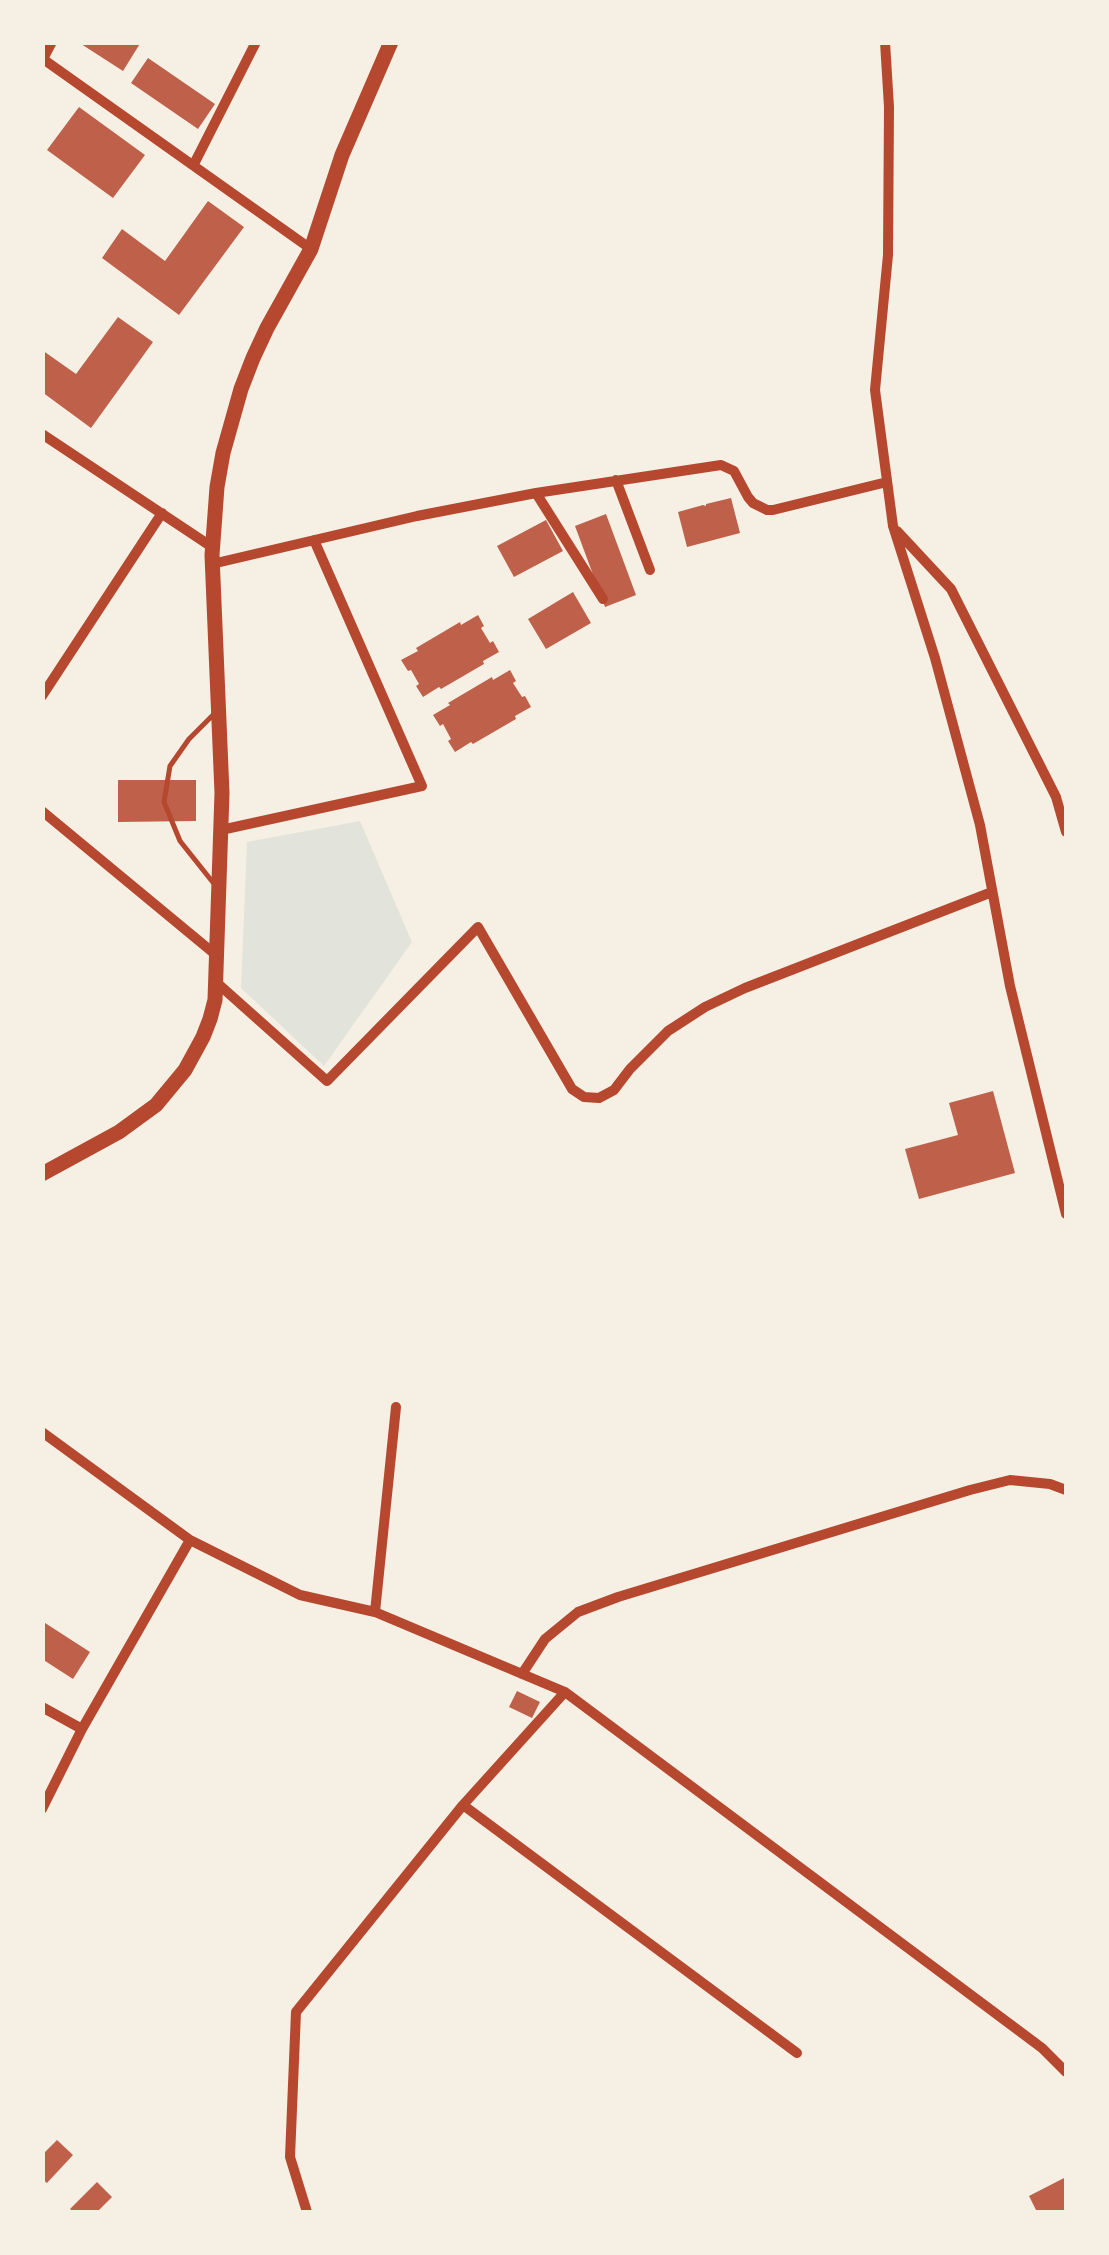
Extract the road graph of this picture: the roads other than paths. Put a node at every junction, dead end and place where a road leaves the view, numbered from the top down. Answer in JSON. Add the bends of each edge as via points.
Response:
{"nodes":[{"id":1,"x":52,"y":42,"type":"edge"},
{"id":2,"x":256,"y":42,"type":"edge"},
{"id":3,"x":391,"y":42,"type":"edge"},
{"id":4,"x":885,"y":42,"type":"edge"},
{"id":5,"x":43,"y":58,"type":"edge"},
{"id":6,"x":194,"y":164,"type":"junction"},
{"id":7,"x":311,"y":249,"type":"junction"},
{"id":8,"x":42,"y":434,"type":"edge"},
{"id":9,"x":616,"y":480,"type":"junction"},
{"id":10,"x":887,"y":482,"type":"junction"},
{"id":11,"x":536,"y":494,"type":"junction"},
{"id":12,"x":162,"y":514,"type":"junction"},
{"id":13,"x":894,"y":526,"type":"junction"},
{"id":14,"x":314,"y":540,"type":"junction"},
{"id":15,"x":212,"y":547,"type":"junction"},
{"id":16,"x":212,"y":564,"type":"junction"},
{"id":17,"x":650,"y":570,"type":"dead end"},
{"id":18,"x":603,"y":600,"type":"dead end"},
{"id":19,"x":42,"y":696,"type":"edge"},
{"id":20,"x":220,"y":708,"type":"junction"},
{"id":21,"x":1056,"y":797,"type":"junction"},
{"id":22,"x":1066,"y":804,"type":"edge"},
{"id":23,"x":42,"y":811,"type":"edge"},
{"id":24,"x":221,"y":830,"type":"junction"},
{"id":25,"x":1066,"y":832,"type":"edge"},
{"id":26,"x":219,"y":889,"type":"junction"},
{"id":27,"x":992,"y":892,"type":"junction"},
{"id":28,"x":216,"y":955,"type":"junction"},
{"id":29,"x":215,"y":981,"type":"junction"},
{"id":30,"x":42,"y":1174,"type":"edge"},
{"id":31,"x":1066,"y":1214,"type":"edge"},
{"id":32,"x":396,"y":1407,"type":"dead end"},
{"id":33,"x":42,"y":1432,"type":"edge"},
{"id":34,"x":1066,"y":1490,"type":"edge"},
{"id":35,"x":190,"y":1540,"type":"junction"},
{"id":36,"x":375,"y":1612,"type":"junction"},
{"id":37,"x":522,"y":1674,"type":"junction"},
{"id":38,"x":565,"y":1692,"type":"junction"},
{"id":39,"x":42,"y":1707,"type":"edge"},
{"id":40,"x":82,"y":1730,"type":"junction"},
{"id":41,"x":463,"y":1804,"type":"junction"},
{"id":42,"x":42,"y":1808,"type":"edge"},
{"id":43,"x":798,"y":2053,"type":"dead end"},
{"id":44,"x":1066,"y":2072,"type":"edge"},
{"id":45,"x":306,"y":2212,"type":"edge"}],
"edges":[{"from":1,"to":5,"type":"street"},
{"from":2,"to":6,"type":"street"},
{"from":3,"to":7,"type":"main road"},
{"from":4,"to":10,"type":"street","via":[[888,255],[875,390]]},
{"from":5,"to":6,"type":"street"},
{"from":5,"to":7,"type":"street"},
{"from":6,"to":7,"type":"street"},
{"from":7,"to":15,"type":"main road","via":[[241,390],[217,487]]},
{"from":8,"to":12,"type":"street"},
{"from":9,"to":10,"type":"street","via":[[726,466],[766,510]]},
{"from":9,"to":11,"type":"street"},
{"from":9,"to":17,"type":"street"},
{"from":10,"to":13,"type":"street"},
{"from":11,"to":14,"type":"street"},
{"from":11,"to":18,"type":"street"},
{"from":12,"to":15,"type":"street"},
{"from":12,"to":19,"type":"street"},
{"from":13,"to":21,"type":"street","via":[[950,589]]},
{"from":13,"to":27,"type":"street","via":[[980,825]]},
{"from":14,"to":16,"type":"street"},
{"from":14,"to":24,"type":"street","via":[[422,786]]},
{"from":15,"to":16,"type":"main road"},
{"from":16,"to":20,"type":"main road"},
{"from":20,"to":24,"type":"main road"},
{"from":20,"to":26,"type":"lane","via":[[170,766],[164,802],[180,841]]},
{"from":21,"to":22,"type":"street"},
{"from":21,"to":25,"type":"street"},
{"from":23,"to":28,"type":"street"},
{"from":24,"to":26,"type":"main road"},
{"from":26,"to":28,"type":"main road"},
{"from":27,"to":29,"type":"street","via":[[705,1007],[668,1032],[599,1098],[572,1089],[478,927],[327,1082]]},
{"from":27,"to":31,"type":"street"},
{"from":28,"to":29,"type":"main road"},
{"from":29,"to":30,"type":"main road","via":[[203,1037],[156,1105]]},
{"from":32,"to":36,"type":"street"},
{"from":33,"to":35,"type":"street"},
{"from":34,"to":37,"type":"street","via":[[996,1483],[618,1596],[578,1612],[545,1639]]},
{"from":35,"to":36,"type":"street","via":[[300,1595]]},
{"from":35,"to":40,"type":"street"},
{"from":36,"to":37,"type":"street"},
{"from":37,"to":38,"type":"street"},
{"from":38,"to":41,"type":"street"},
{"from":38,"to":44,"type":"street"},
{"from":39,"to":40,"type":"street"},
{"from":40,"to":42,"type":"street"},
{"from":41,"to":43,"type":"street"},
{"from":41,"to":45,"type":"street","via":[[296,2012],[290,2157]]}]}
